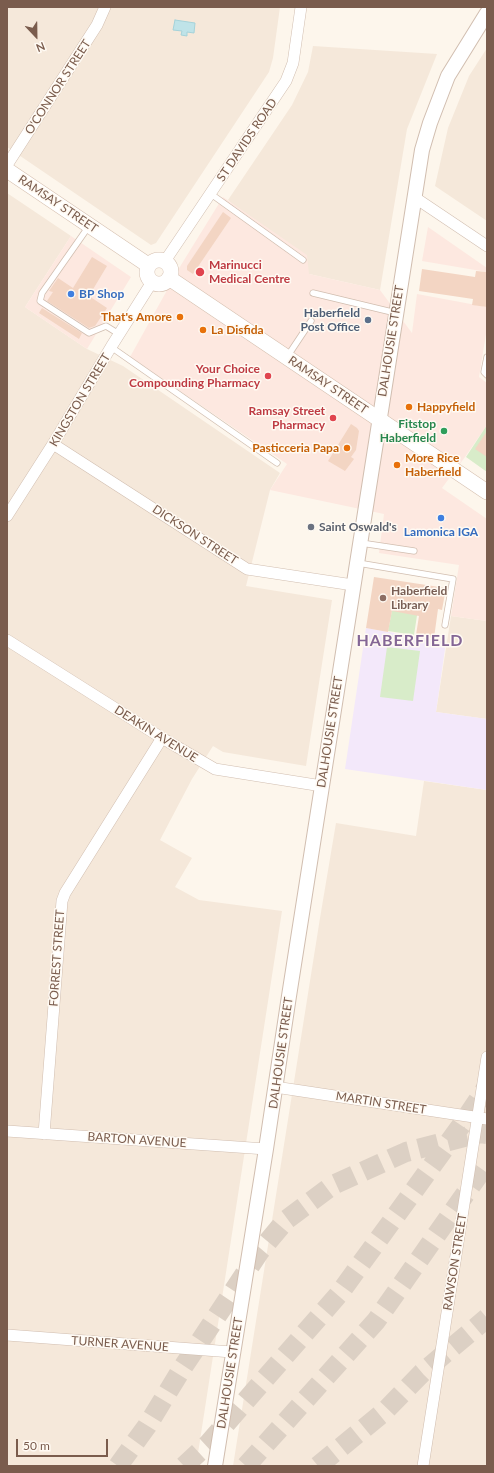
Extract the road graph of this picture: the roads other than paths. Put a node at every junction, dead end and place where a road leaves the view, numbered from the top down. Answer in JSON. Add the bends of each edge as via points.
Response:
{"nodes":[{"id":1,"x":105,"y":7,"type":"edge"},
{"id":2,"x":301,"y":7,"type":"edge"},
{"id":3,"x":485,"y":20,"type":"edge"},
{"id":4,"x":7,"y":165,"type":"edge"},
{"id":5,"x":7,"y":170,"type":"edge"},
{"id":6,"x":211,"y":194,"type":"junction"},
{"id":7,"x":414,"y":197,"type":"junction"},
{"id":8,"x":89,"y":225,"type":"junction"},
{"id":9,"x":487,"y":246,"type":"edge"},
{"id":10,"x":303,"y":260,"type":"dead end"},
{"id":11,"x":165,"y":261,"type":"junction"},
{"id":12,"x":148,"y":265,"type":"junction"},
{"id":13,"x":169,"y":278,"type":"junction"},
{"id":14,"x":152,"y":282,"type":"junction"},
{"id":15,"x":313,"y":293,"type":"dead end"},
{"id":16,"x":396,"y":313,"type":"junction"},
{"id":17,"x":311,"y":321,"type":"dead end"},
{"id":18,"x":119,"y":334,"type":"junction"},
{"id":19,"x":111,"y":347,"type":"junction"},
{"id":20,"x":287,"y":357,"type":"junction"},
{"id":21,"x":487,"y":357,"type":"edge"},
{"id":22,"x":487,"y":375,"type":"edge"},
{"id":23,"x":379,"y":419,"type":"junction"},
{"id":24,"x":54,"y":444,"type":"junction"},
{"id":25,"x":277,"y":462,"type":"dead end"},
{"id":26,"x":487,"y":492,"type":"edge"},
{"id":27,"x":7,"y":516,"type":"edge"},
{"id":28,"x":361,"y":542,"type":"junction"},
{"id":29,"x":414,"y":551,"type":"dead end"},
{"id":30,"x":358,"y":563,"type":"junction"},
{"id":31,"x":353,"y":586,"type":"junction"},
{"id":32,"x":445,"y":625,"type":"dead end"},
{"id":33,"x":7,"y":640,"type":"edge"},
{"id":34,"x":162,"y":738,"type":"junction"},
{"id":35,"x":322,"y":786,"type":"junction"},
{"id":36,"x":487,"y":1057,"type":"edge"},
{"id":37,"x":275,"y":1087,"type":"junction"},
{"id":38,"x":482,"y":1118,"type":"edge"},
{"id":39,"x":7,"y":1131,"type":"edge"},
{"id":40,"x":44,"y":1134,"type":"junction"},
{"id":41,"x":266,"y":1149,"type":"junction"},
{"id":42,"x":7,"y":1335,"type":"edge"},
{"id":43,"x":232,"y":1352,"type":"junction"},
{"id":44,"x":215,"y":1466,"type":"edge"},
{"id":45,"x":423,"y":1466,"type":"edge"}],
"edges":[{"from":1,"to":4,"type":"street","name":"O'CONNOR STREET","via":[[97,25]]},
{"from":2,"to":6,"type":"street","name":"ST DAVIDS ROAD","via":[[293,63],[286,81]]},
{"from":3,"to":7,"type":"street","name":"DALHOUSIE STREET","via":[[459,57],[440,96],[422,150]]},
{"from":5,"to":8,"type":"main road","name":"RAMSAY STREET"},
{"from":6,"to":10,"type":"lane"},
{"from":6,"to":11,"type":"street","name":"ST DAVIDS ROAD"},
{"from":7,"to":9,"type":"street"},
{"from":7,"to":16,"type":"street","name":"DALHOUSIE STREET"},
{"from":8,"to":12,"type":"main road","name":"RAMSAY STREET"},
{"from":8,"to":18,"type":"lane","via":[[42,293],[40,301],[89,333],[106,326]]},
{"from":11,"to":12,"type":"main road","via":[[156,260]]},
{"from":11,"to":13,"type":"main road","via":[[171,271]]},
{"from":12,"to":14,"type":"main road","via":[[147,274]]},
{"from":13,"to":14,"type":"main road","via":[[161,284]]},
{"from":13,"to":20,"type":"main road","name":"RAMSAY STREET"},
{"from":14,"to":18,"type":"street","name":"KINGSTON STREET"},
{"from":15,"to":16,"type":"lane"},
{"from":16,"to":23,"type":"street","name":"DALHOUSIE STREET"},
{"from":17,"to":20,"type":"lane"},
{"from":18,"to":19,"type":"street","name":"KINGSTON STREET"},
{"from":19,"to":24,"type":"street","name":"KINGSTON STREET"},
{"from":19,"to":25,"type":"lane"},
{"from":20,"to":23,"type":"main road","name":"RAMSAY STREET"},
{"from":21,"to":22,"type":"lane","via":[[484,372]]},
{"from":23,"to":26,"type":"main road","name":"RAMSAY STREET"},
{"from":23,"to":28,"type":"street","name":"DALHOUSIE STREET"},
{"from":24,"to":27,"type":"street","name":"KINGSTON STREET"},
{"from":24,"to":31,"type":"street","name":"DICKSON STREET","via":[[247,569]]},
{"from":28,"to":29,"type":"lane"},
{"from":28,"to":30,"type":"street","name":"DALHOUSIE STREET"},
{"from":30,"to":31,"type":"street","name":"DALHOUSIE STREET"},
{"from":30,"to":32,"type":"lane","via":[[453,579]]},
{"from":31,"to":35,"type":"street","name":"DALHOUSIE STREET"},
{"from":33,"to":34,"type":"street","name":"DEAKIN AVENUE"},
{"from":34,"to":35,"type":"street","name":"DEAKIN AVENUE","via":[[215,769]]},
{"from":34,"to":40,"type":"street","name":"FORREST STREET","via":[[64,893]]},
{"from":35,"to":37,"type":"street","name":"DALHOUSIE STREET"},
{"from":36,"to":38,"type":"street","name":"RAWSON STREET"},
{"from":37,"to":38,"type":"street","name":"MARTIN STREET"},
{"from":37,"to":41,"type":"street","name":"DALHOUSIE STREET"},
{"from":38,"to":45,"type":"street","name":"RAWSON STREET"},
{"from":39,"to":40,"type":"street","name":"BARTON AVENUE"},
{"from":40,"to":41,"type":"street","name":"BARTON AVENUE"},
{"from":41,"to":43,"type":"street","name":"DALHOUSIE STREET"},
{"from":42,"to":43,"type":"street","name":"TURNER AVENUE"},
{"from":43,"to":44,"type":"street","name":"DALHOUSIE STREET"}]}
